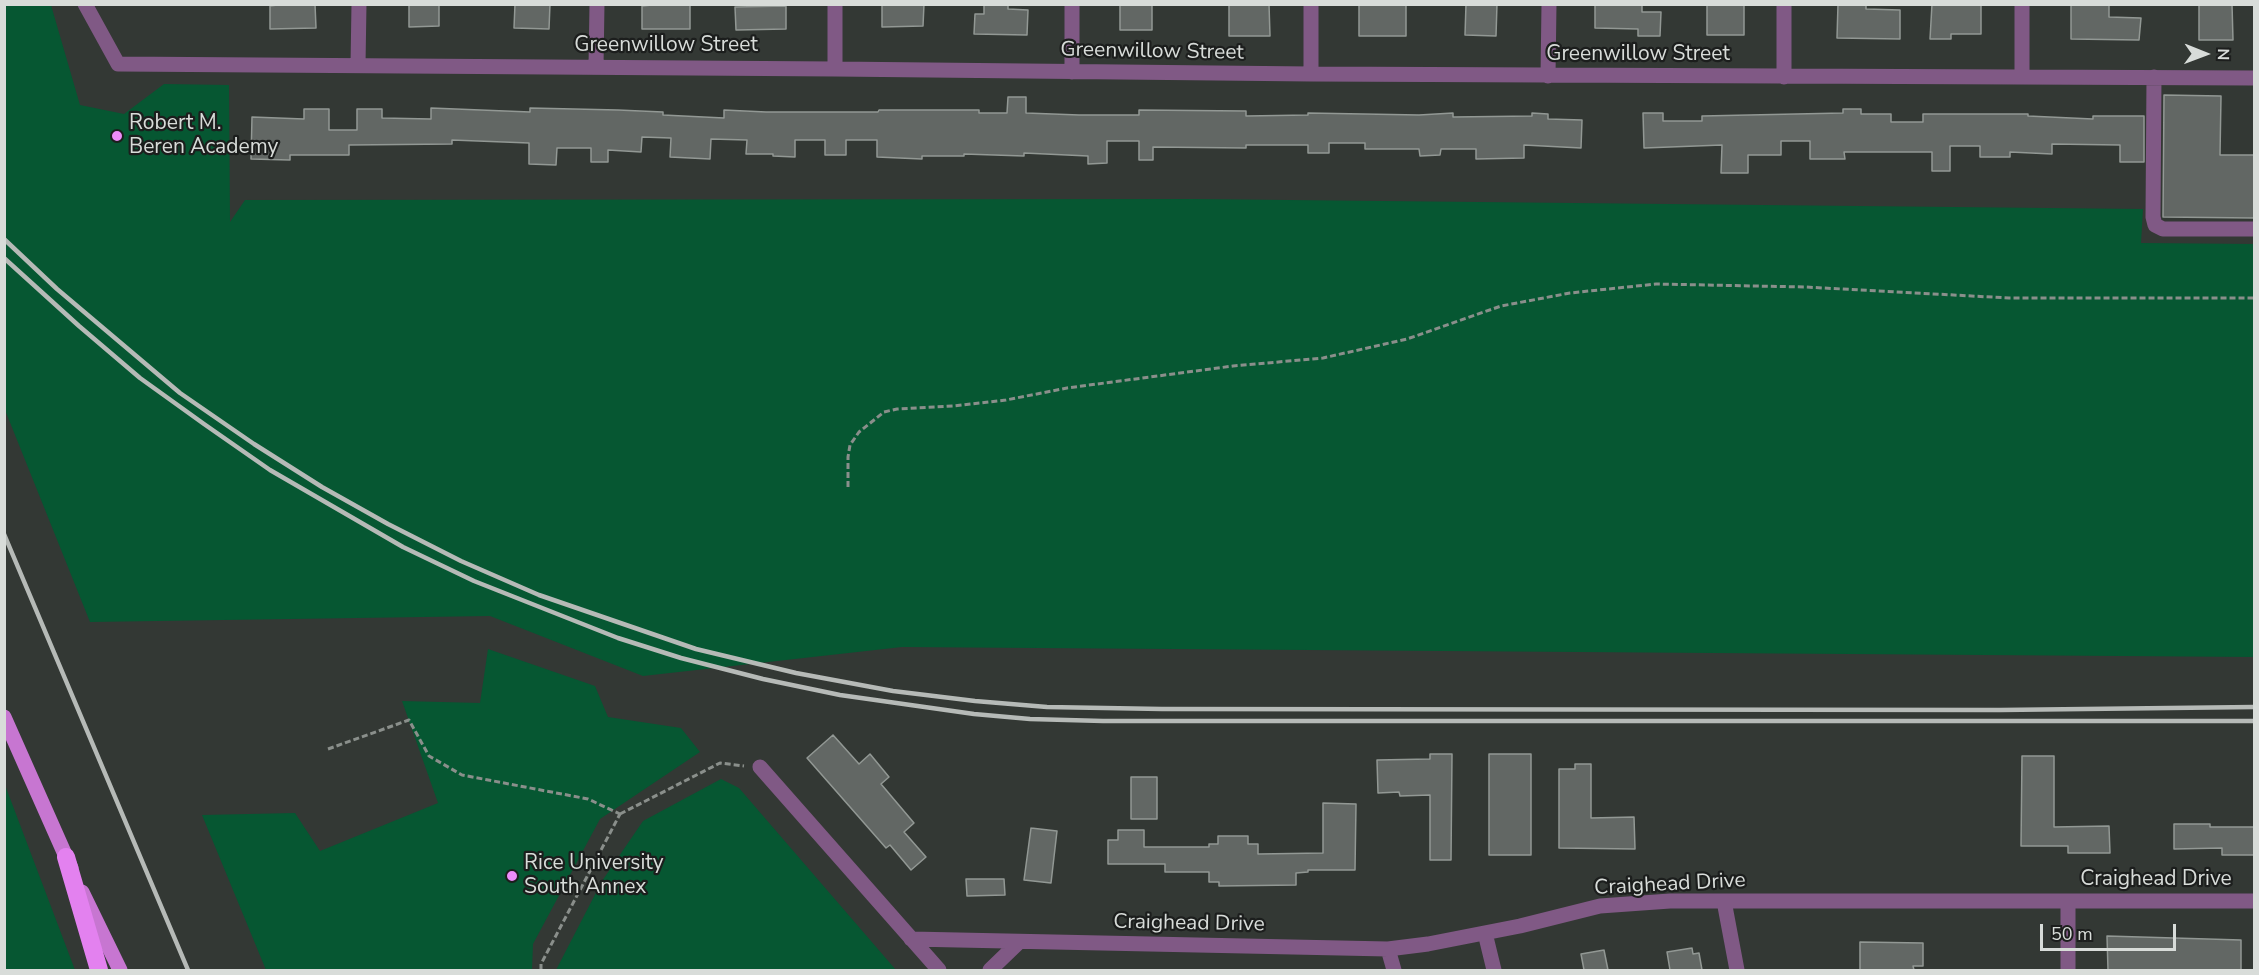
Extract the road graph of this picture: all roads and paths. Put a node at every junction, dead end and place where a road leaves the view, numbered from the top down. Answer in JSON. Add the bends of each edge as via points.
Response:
{"nodes":[{"id":1,"x":85,"y":4,"type":"edge"},
{"id":2,"x":359,"y":4,"type":"edge"},
{"id":3,"x":597,"y":4,"type":"edge"},
{"id":4,"x":835,"y":4,"type":"edge"},
{"id":5,"x":1072,"y":4,"type":"edge"},
{"id":6,"x":1311,"y":4,"type":"edge"},
{"id":7,"x":1549,"y":4,"type":"edge"},
{"id":8,"x":1784,"y":4,"type":"edge"},
{"id":9,"x":2022,"y":4,"type":"edge"},
{"id":10,"x":358,"y":65,"type":"junction"},
{"id":11,"x":596,"y":67,"type":"junction"},
{"id":12,"x":835,"y":69,"type":"junction"},
{"id":13,"x":1072,"y":72,"type":"junction"},
{"id":14,"x":1311,"y":74,"type":"junction"},
{"id":15,"x":1548,"y":76,"type":"junction"},
{"id":16,"x":2022,"y":76,"type":"junction"},
{"id":17,"x":1784,"y":77,"type":"junction"},
{"id":18,"x":2154,"y":77,"type":"junction"},
{"id":19,"x":2254,"y":78,"type":"edge"},
{"id":20,"x":2254,"y":229,"type":"edge"},
{"id":21,"x":2254,"y":298,"type":"edge"},
{"id":22,"x":848,"y":487,"type":"dead end"},
{"id":23,"x":6,"y":722,"type":"edge"},
{"id":24,"x":328,"y":749,"type":"dead end"},
{"id":25,"x":760,"y":767,"type":"joint"},
{"id":26,"x":620,"y":814,"type":"junction"},
{"id":27,"x":66,"y":857,"type":"junction"},
{"id":28,"x":2068,"y":901,"type":"junction"},
{"id":29,"x":2254,"y":901,"type":"edge"},
{"id":30,"x":1724,"y":902,"type":"junction"},
{"id":31,"x":1485,"y":933,"type":"junction"},
{"id":32,"x":911,"y":939,"type":"junction"},
{"id":33,"x":1019,"y":942,"type":"junction"},
{"id":34,"x":1388,"y":949,"type":"junction"},
{"id":35,"x":99,"y":970,"type":"edge"},
{"id":36,"x":120,"y":970,"type":"edge"},
{"id":37,"x":541,"y":970,"type":"edge"},
{"id":38,"x":939,"y":970,"type":"edge"},
{"id":39,"x":990,"y":970,"type":"edge"},
{"id":40,"x":1394,"y":970,"type":"edge"},
{"id":41,"x":1494,"y":970,"type":"edge"},
{"id":42,"x":1737,"y":970,"type":"edge"},
{"id":43,"x":2068,"y":970,"type":"edge"}],
"edges":[{"from":1,"to":10,"type":"street","name":"Greenwillow Street","via":[[118,64]]},
{"from":2,"to":10,"type":"street"},
{"from":3,"to":11,"type":"street"},
{"from":4,"to":12,"type":"street"},
{"from":5,"to":13,"type":"street"},
{"from":6,"to":14,"type":"street"},
{"from":7,"to":15,"type":"street"},
{"from":8,"to":17,"type":"street"},
{"from":9,"to":16,"type":"street"},
{"from":10,"to":11,"type":"street","name":"Greenwillow Street"},
{"from":11,"to":12,"type":"street","name":"Greenwillow Street"},
{"from":12,"to":13,"type":"street","name":"Greenwillow Street"},
{"from":13,"to":14,"type":"street","name":"Greenwillow Street"},
{"from":14,"to":15,"type":"street","name":"Greenwillow Street"},
{"from":15,"to":17,"type":"street","name":"Greenwillow Street"},
{"from":16,"to":17,"type":"street","name":"Greenwillow Street"},
{"from":16,"to":18,"type":"street","name":"Greenwillow Street"},
{"from":18,"to":19,"type":"street","name":"Greenwillow Street"},
{"from":18,"to":20,"type":"street","via":[[2155,225],[2163,230]]},
{"from":21,"to":22,"type":"path","via":[[2009,298],[1656,284],[1570,293],[1501,306],[1407,339],[1323,358],[1233,366],[1067,387],[1006,400],[884,412],[859,432],[850,445]]},
{"from":23,"to":27,"type":"main road"},
{"from":24,"to":26,"type":"path","via":[[409,720],[429,756],[462,775],[588,799]]},
{"from":25,"to":26,"type":"path","via":[[720,763]]},
{"from":25,"to":32,"type":"street"},
{"from":26,"to":37,"type":"path"},
{"from":27,"to":35,"type":"highway"},
{"from":27,"to":36,"type":"main road"},
{"from":28,"to":29,"type":"street","name":"Craighead Drive"},
{"from":28,"to":30,"type":"street","name":"Craighead Drive"},
{"from":28,"to":43,"type":"street"},
{"from":30,"to":31,"type":"street","name":"Craighead Drive","via":[[1600,906]]},
{"from":30,"to":42,"type":"street"},
{"from":31,"to":34,"type":"street","name":"Craighead Drive"},
{"from":31,"to":41,"type":"street"},
{"from":32,"to":33,"type":"street","name":"Craighead Drive"},
{"from":32,"to":38,"type":"street"},
{"from":33,"to":34,"type":"street","name":"Craighead Drive"},
{"from":33,"to":39,"type":"street"},
{"from":34,"to":40,"type":"street"}]}
